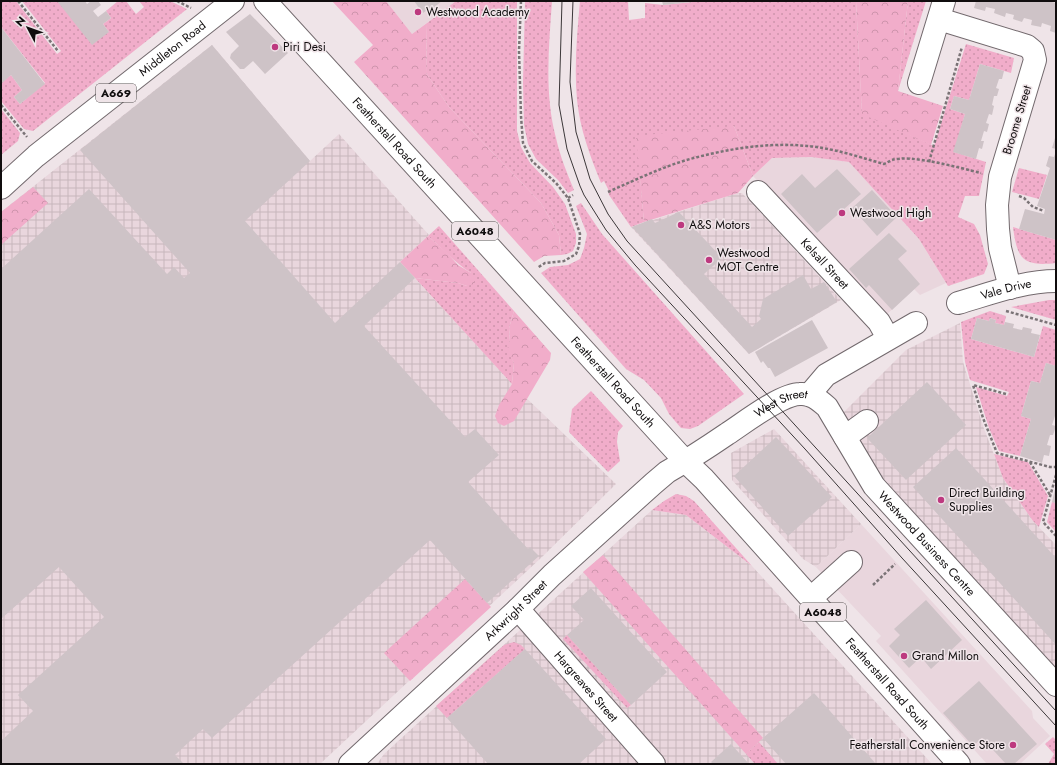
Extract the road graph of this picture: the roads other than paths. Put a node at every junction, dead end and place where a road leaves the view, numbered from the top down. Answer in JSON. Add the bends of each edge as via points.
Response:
{"nodes":[{"id":1,"x":234,"y":1,"type":"edge"},
{"id":2,"x":265,"y":1,"type":"edge"},
{"id":3,"x":941,"y":10,"type":"edge"},
{"id":4,"x":919,"y":83,"type":"dead end"},
{"id":5,"x":1,"y":188,"type":"edge"},
{"id":6,"x":758,"y":192,"type":"dead end"},
{"id":7,"x":1056,"y":281,"type":"edge"},
{"id":8,"x":1010,"y":288,"type":"junction"},
{"id":9,"x":958,"y":303,"type":"dead end"},
{"id":10,"x":916,"y":323,"type":"dead end"},
{"id":11,"x":888,"y":338,"type":"junction"},
{"id":12,"x":809,"y":395,"type":"junction"},
{"id":13,"x":867,"y":421,"type":"dead end"},
{"id":14,"x":845,"y":437,"type":"junction"},
{"id":15,"x":685,"y":461,"type":"junction"},
{"id":16,"x":851,"y":562,"type":"dead end"},
{"id":17,"x":811,"y":598,"type":"junction"},
{"id":18,"x":518,"y":609,"type":"junction"},
{"id":19,"x":1056,"y":685,"type":"edge"},
{"id":20,"x":643,"y":760,"type":"edge"},
{"id":21,"x":350,"y":764,"type":"edge"},
{"id":22,"x":959,"y":764,"type":"edge"}],
"edges":[{"from":1,"to":5,"type":"street","name":"Middleton Road","number":"A669","via":[[36,156]]},
{"from":2,"to":15,"type":"street","name":"Featherstall Road South","number":"A6048"},
{"from":3,"to":4,"type":"street","name":"Broome Street"},
{"from":3,"to":8,"type":"street","name":"Broome Street","via":[[1027,46],[1033,51],[1035,60],[1000,176],[997,205],[1000,248]]},
{"from":6,"to":11,"type":"street","name":"Kelsall Street","via":[[879,322]]},
{"from":7,"to":8,"type":"street","name":"Vale Drive"},
{"from":8,"to":9,"type":"street","name":"Vale Drive"},
{"from":10,"to":11,"type":"street","name":"West Street"},
{"from":11,"to":12,"type":"street","name":"West Street","via":[[826,375]]},
{"from":12,"to":14,"type":"street","name":"Westwood Business Centre","via":[[827,407]]},
{"from":12,"to":15,"type":"street","name":"West Street","via":[[799,394],[775,403]]},
{"from":13,"to":14,"type":"street"},
{"from":14,"to":19,"type":"street","name":"Westwood Business Centre","via":[[874,486]]},
{"from":15,"to":17,"type":"street","name":"Featherstall Road South","number":"A6048"},
{"from":15,"to":18,"type":"street","name":"Arkwright Street","via":[[654,483]]},
{"from":16,"to":17,"type":"street"},
{"from":17,"to":22,"type":"street","name":"Featherstall Road South","number":"A6048"},
{"from":18,"to":20,"type":"street","name":"Hargreaves Street"},
{"from":18,"to":21,"type":"street","name":"Arkwright Street"}]}
